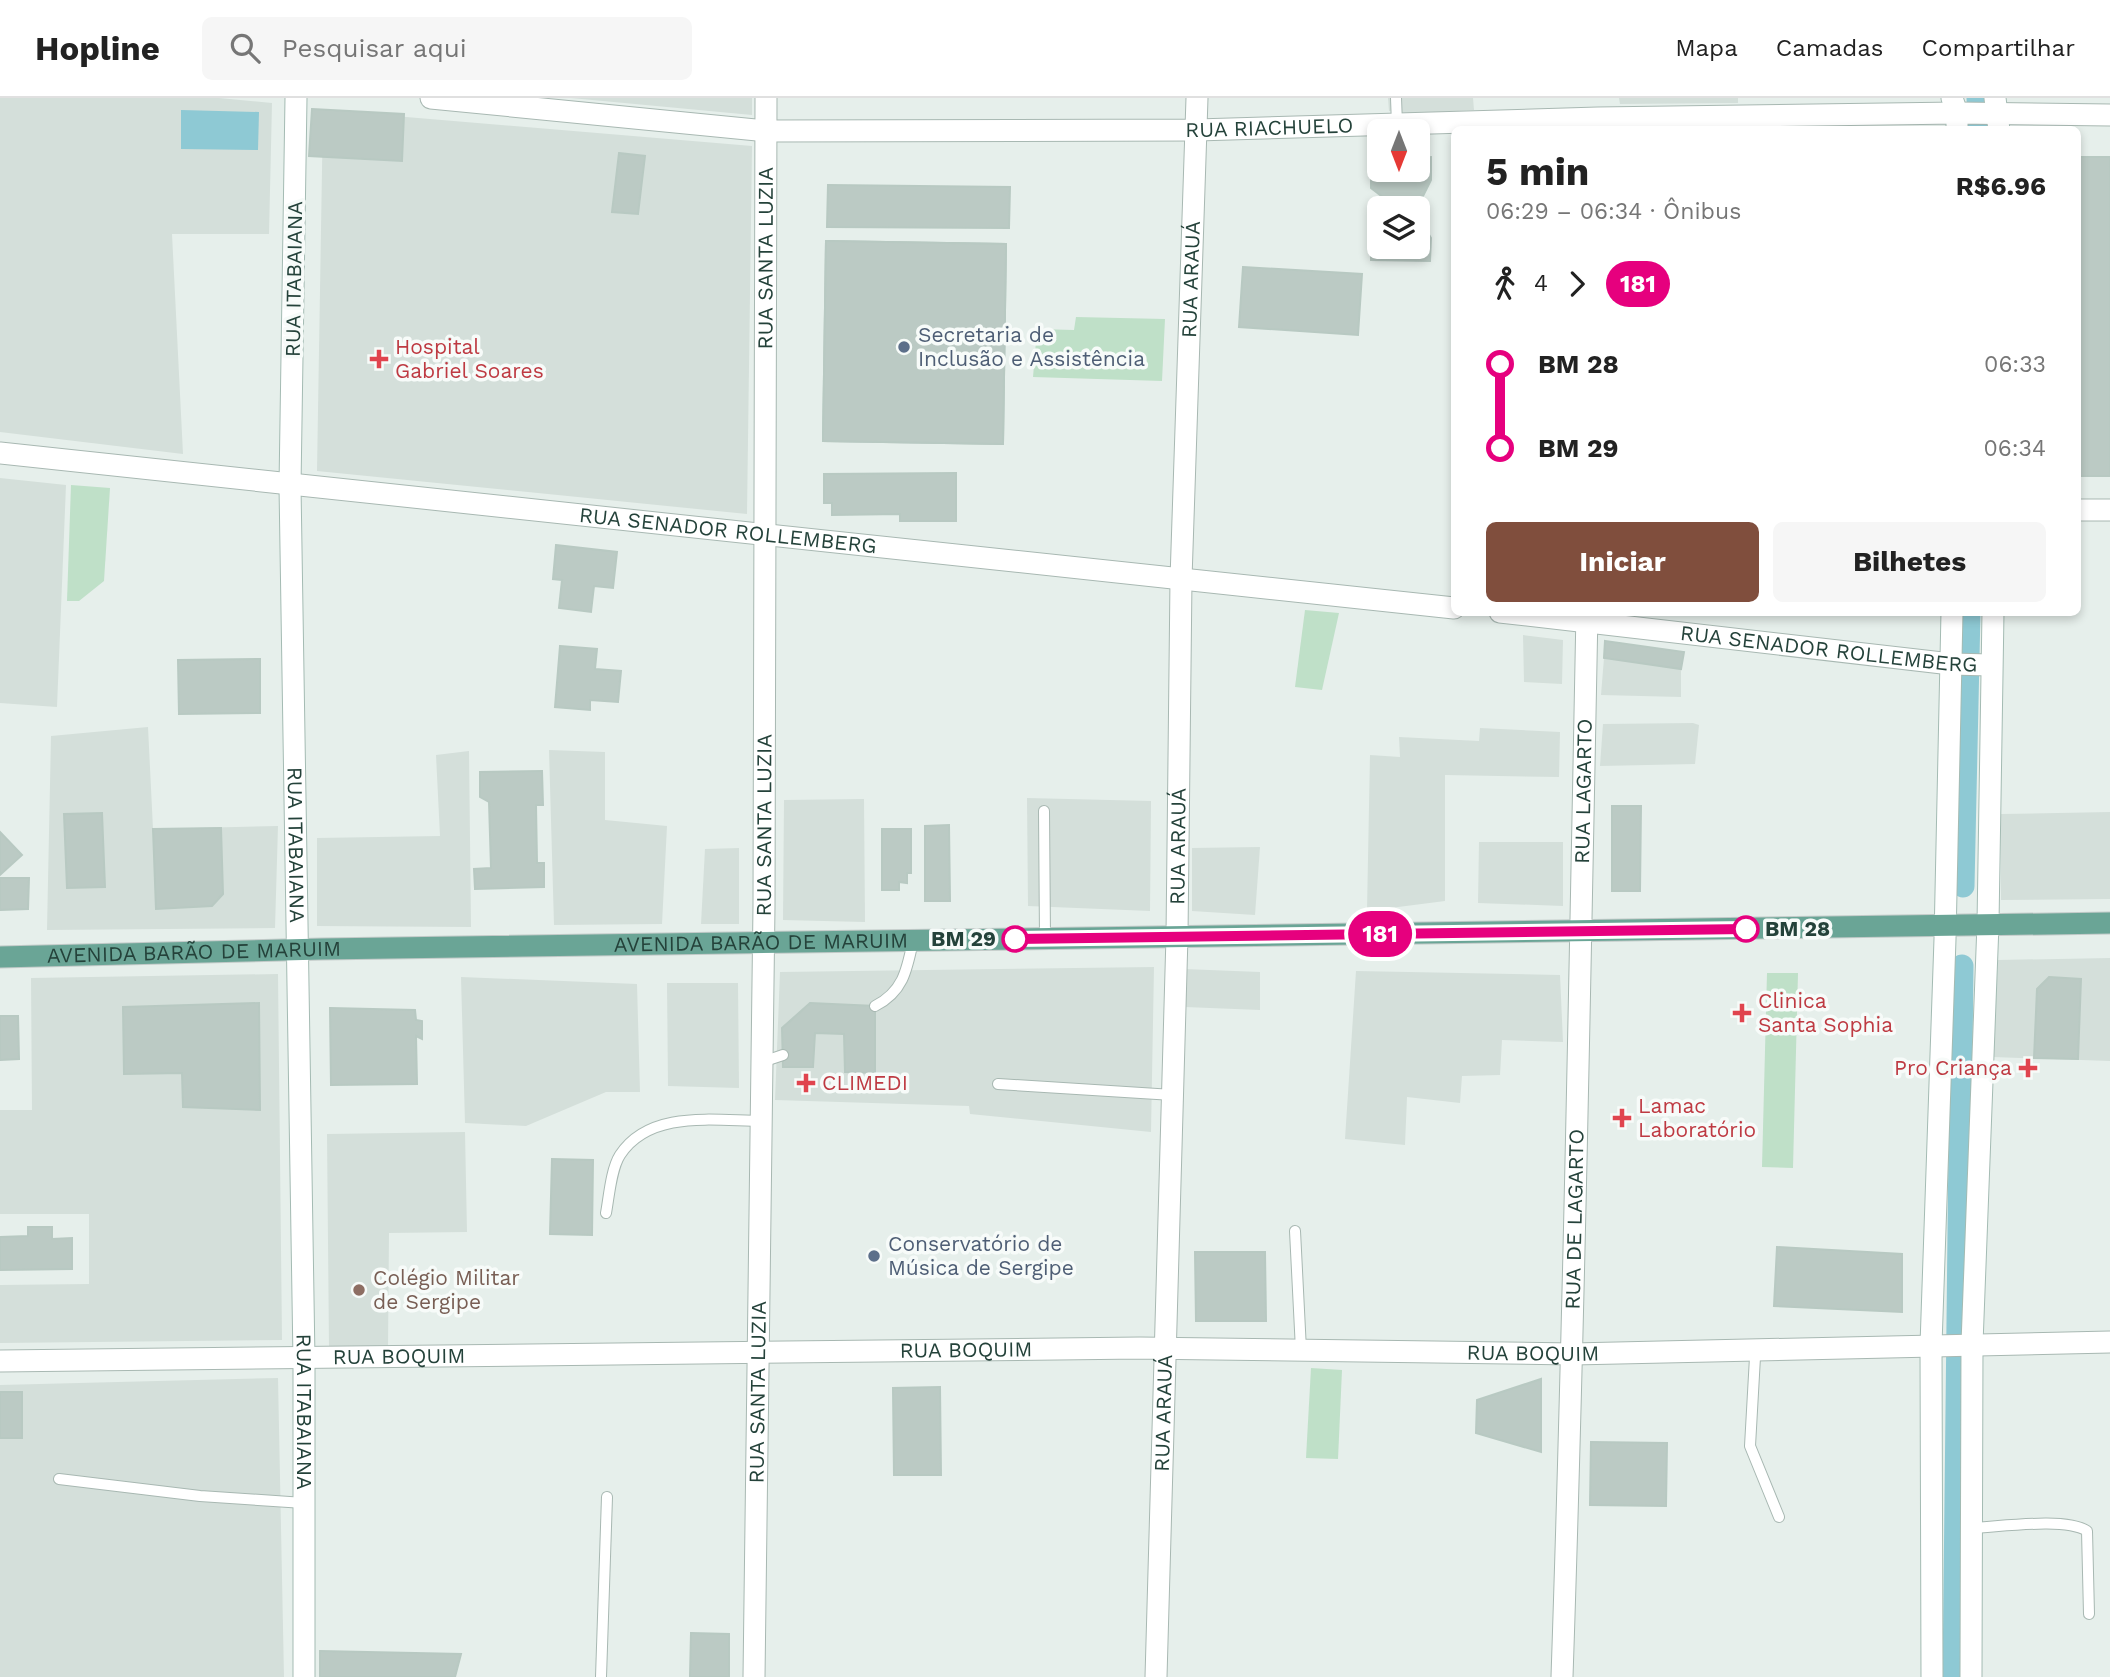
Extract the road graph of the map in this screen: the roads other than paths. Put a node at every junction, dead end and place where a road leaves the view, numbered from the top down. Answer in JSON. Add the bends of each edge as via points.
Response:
{"nodes":[{"id":1,"x":296,"y":98,"type":"edge"},
{"id":2,"x":431,"y":98,"type":"edge"},
{"id":3,"x":766,"y":98,"type":"edge"},
{"id":4,"x":1197,"y":98,"type":"edge"},
{"id":5,"x":1396,"y":98,"type":"edge"},
{"id":6,"x":1959,"y":113,"type":"edge"},
{"id":7,"x":1996,"y":114,"type":"edge"},
{"id":8,"x":1599,"y":115,"type":"edge"},
{"id":9,"x":2110,"y":115,"type":"edge"},
{"id":10,"x":1397,"y":119,"type":"edge"},
{"id":11,"x":1430,"y":123,"type":"edge"},
{"id":12,"x":1367,"y":125,"type":"edge"},
{"id":13,"x":1197,"y":130,"type":"junction"},
{"id":14,"x":766,"y":131,"type":"junction"},
{"id":15,"x":0,"y":453,"type":"edge"},
{"id":16,"x":290,"y":486,"type":"junction"},
{"id":17,"x":2081,"y":510,"type":"edge"},
{"id":18,"x":2110,"y":510,"type":"edge"},
{"id":19,"x":764,"y":534,"type":"junction"},
{"id":20,"x":1181,"y":579,"type":"junction"},
{"id":21,"x":1451,"y":608,"type":"edge"},
{"id":22,"x":1953,"y":616,"type":"edge"},
{"id":23,"x":1991,"y":616,"type":"edge"},
{"id":24,"x":1587,"y":617,"type":"edge"},
{"id":25,"x":1970,"y":665,"type":"junction"},
{"id":26,"x":1044,"y":811,"type":"dead end"},
{"id":27,"x":2110,"y":923,"type":"edge"},
{"id":28,"x":1988,"y":931,"type":"junction"},
{"id":29,"x":1580,"y":932,"type":"junction"},
{"id":30,"x":1945,"y":932,"type":"junction"},
{"id":31,"x":1177,"y":936,"type":"junction"},
{"id":32,"x":1045,"y":938,"type":"junction"},
{"id":33,"x":913,"y":941,"type":"junction"},
{"id":34,"x":764,"y":943,"type":"junction"},
{"id":35,"x":298,"y":950,"type":"junction"},
{"id":36,"x":0,"y":957,"type":"edge"},
{"id":37,"x":1578,"y":971,"type":"joint"},
{"id":38,"x":875,"y":1006,"type":"dead end"},
{"id":39,"x":998,"y":1084,"type":"dead end"},
{"id":40,"x":1173,"y":1095,"type":"junction"},
{"id":41,"x":762,"y":1121,"type":"junction"},
{"id":42,"x":606,"y":1213,"type":"dead end"},
{"id":43,"x":1295,"y":1231,"type":"dead end"},
{"id":44,"x":2110,"y":1342,"type":"edge"},
{"id":45,"x":1952,"y":1344,"type":"junction"},
{"id":46,"x":1167,"y":1348,"type":"junction"},
{"id":47,"x":1753,"y":1349,"type":"junction"},
{"id":48,"x":1301,"y":1350,"type":"junction"},
{"id":49,"x":759,"y":1352,"type":"junction"},
{"id":50,"x":1573,"y":1354,"type":"junction"},
{"id":51,"x":304,"y":1360,"type":"junction"},
{"id":52,"x":0,"y":1361,"type":"edge"},
{"id":53,"x":60,"y":1479,"type":"dead end"},
{"id":54,"x":607,"y":1497,"type":"dead end"},
{"id":55,"x":304,"y":1503,"type":"junction"},
{"id":56,"x":1779,"y":1517,"type":"dead end"},
{"id":57,"x":1971,"y":1528,"type":"junction"},
{"id":58,"x":2089,"y":1614,"type":"dead end"},
{"id":59,"x":304,"y":1677,"type":"edge"},
{"id":60,"x":601,"y":1677,"type":"edge"},
{"id":61,"x":754,"y":1677,"type":"edge"},
{"id":62,"x":1156,"y":1677,"type":"edge"},
{"id":63,"x":1562,"y":1677,"type":"edge"},
{"id":64,"x":1932,"y":1677,"type":"edge"},
{"id":65,"x":1971,"y":1677,"type":"edge"}],
"edges":[{"from":1,"to":16,"type":"street","name":"RUA ITABAIANA"},
{"from":2,"to":14,"type":"street","name":"RUA RIACHUELO"},
{"from":3,"to":14,"type":"street","name":"RUA SANTA LUZIA"},
{"from":4,"to":13,"type":"street","name":"RUA ARAUÁ"},
{"from":5,"to":10,"type":"lane"},
{"from":6,"to":7,"type":"street","name":"RUA RIACHUELO"},
{"from":6,"to":8,"type":"street","name":"RUA RIACHUELO"},
{"from":7,"to":9,"type":"street","name":"RUA RIACHUELO"},
{"from":8,"to":11,"type":"street","name":"RUA RIACHUELO"},
{"from":12,"to":13,"type":"street","name":"RUA RIACHUELO"},
{"from":13,"to":14,"type":"street","name":"RUA RIACHUELO"},
{"from":13,"to":20,"type":"street","name":"RUA ARAUÁ"},
{"from":14,"to":19,"type":"street","name":"RUA SANTA LUZIA"},
{"from":15,"to":16,"type":"street","name":"RUA SENADOR ROLLEMBERG"},
{"from":16,"to":19,"type":"street","name":"RUA SENADOR ROLLEMBERG"},
{"from":16,"to":35,"type":"street","name":"RUA ITABAIANA"},
{"from":17,"to":18,"type":"street"},
{"from":19,"to":20,"type":"street","name":"RUA SENADOR ROLLEMBERG"},
{"from":19,"to":34,"type":"street","name":"RUA SANTA LUZIA"},
{"from":20,"to":21,"type":"street","name":"RUA SENADOR ROLLEMBERG"},
{"from":20,"to":31,"type":"street","name":"RUA ARAUÁ"},
{"from":22,"to":25,"type":"street"},
{"from":23,"to":25,"type":"street"},
{"from":24,"to":25,"type":"street","name":"RUA SENADOR ROLLEMBERG"},
{"from":24,"to":29,"type":"street","name":"RUA LAGARTO"},
{"from":25,"to":28,"type":"street"},
{"from":25,"to":30,"type":"street"},
{"from":26,"to":32,"type":"lane"},
{"from":27,"to":28,"type":"main road","name":"AVENIDA BARÃO DE MARUIM"},
{"from":28,"to":30,"type":"main road","name":"AVENIDA BARÃO DE MARUIM"},
{"from":28,"to":45,"type":"street"},
{"from":29,"to":30,"type":"main road","name":"AVENIDA BARÃO DE MARUIM"},
{"from":29,"to":31,"type":"main road","name":"AVENIDA BARÃO DE MARUIM"},
{"from":29,"to":37,"type":"street","name":"RUA LAGARTO"},
{"from":30,"to":45,"type":"street"},
{"from":31,"to":32,"type":"main road","name":"AVENIDA BARÃO DE MARUIM"},
{"from":31,"to":40,"type":"street","name":"RUA ARAUÁ"},
{"from":32,"to":33,"type":"main road","name":"AVENIDA BARÃO DE MARUIM"},
{"from":33,"to":34,"type":"main road","name":"AVENIDA BARÃO DE MARUIM"},
{"from":33,"to":38,"type":"lane","via":[[905,978],[887,1000]]},
{"from":34,"to":35,"type":"main road","name":"AVENIDA BARÃO DE MARUIM"},
{"from":34,"to":41,"type":"street","name":"RUA SANTA LUZIA","via":[[772,1059]]},
{"from":35,"to":36,"type":"main road","name":"AVENIDA BARÃO DE MARUIM"},
{"from":35,"to":51,"type":"street","name":"RUA ITABAIANA"},
{"from":37,"to":50,"type":"street","name":"RUA DE LAGARTO"},
{"from":39,"to":40,"type":"lane"},
{"from":40,"to":46,"type":"street","name":"RUA ARAUÁ"},
{"from":41,"to":42,"type":"lane","via":[[668,1123],[639,1137],[619,1156]]},
{"from":41,"to":49,"type":"street","name":"RUA SANTA LUZIA"},
{"from":43,"to":48,"type":"lane"},
{"from":44,"to":45,"type":"street","name":"RUA BOQUIM"},
{"from":45,"to":47,"type":"street","name":"RUA BOQUIM"},
{"from":45,"to":57,"type":"street"},
{"from":45,"to":64,"type":"street"},
{"from":46,"to":48,"type":"street","name":"RUA BOQUIM"},
{"from":46,"to":49,"type":"street","name":"RUA BOQUIM"},
{"from":46,"to":62,"type":"street","name":"RUA ARAUÁ"},
{"from":47,"to":50,"type":"street","name":"RUA BOQUIM"},
{"from":47,"to":56,"type":"lane","via":[[1750,1446]]},
{"from":48,"to":50,"type":"street","name":"RUA BOQUIM"},
{"from":49,"to":51,"type":"street","name":"RUA BOQUIM"},
{"from":49,"to":61,"type":"street","name":"RUA SANTA LUZIA"},
{"from":50,"to":63,"type":"street","name":"RUA DE LAGARTO"},
{"from":51,"to":52,"type":"street","name":"RUA BOQUIM"},
{"from":51,"to":55,"type":"street","name":"RUA ITABAIANA"},
{"from":53,"to":55,"type":"lane"},
{"from":54,"to":60,"type":"lane"},
{"from":55,"to":59,"type":"street","name":"RUA ITABAIANA"},
{"from":57,"to":58,"type":"lane","via":[[2062,1525],[2087,1531]]},
{"from":57,"to":65,"type":"street"}]}
